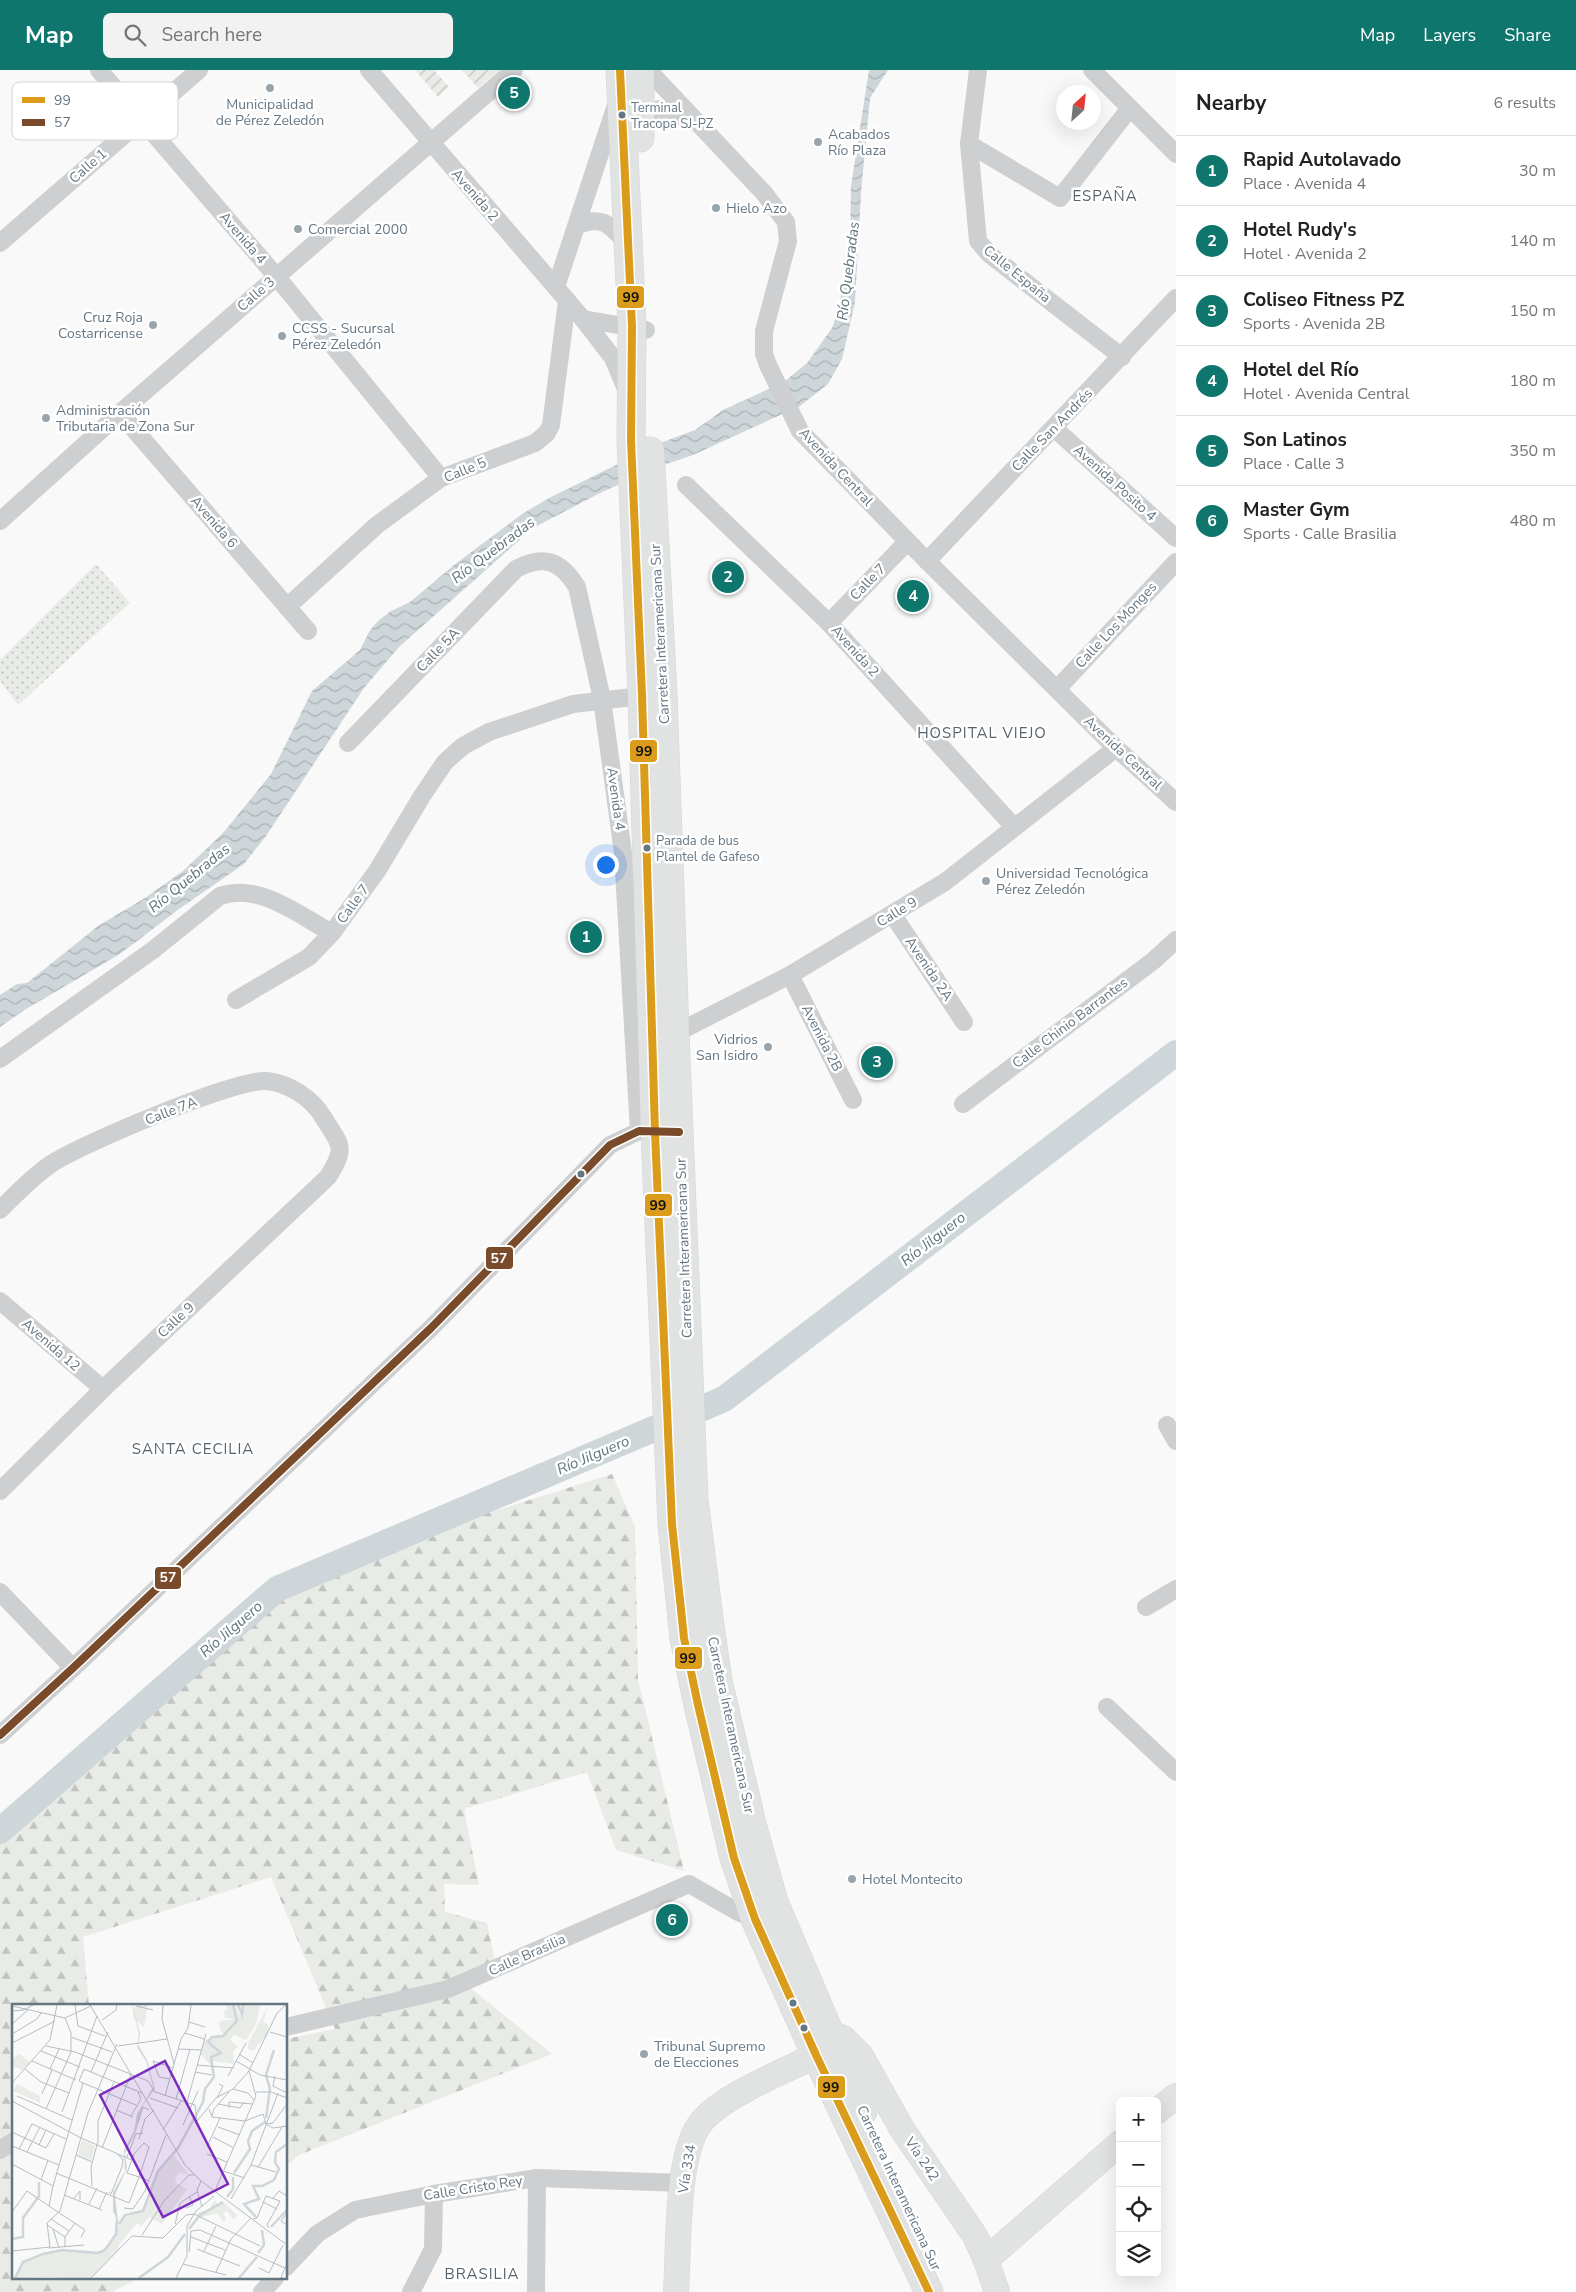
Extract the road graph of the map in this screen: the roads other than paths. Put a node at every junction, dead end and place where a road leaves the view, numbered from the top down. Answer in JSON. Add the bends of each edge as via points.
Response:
{"nodes":[{"id":1,"x":99,"y":70,"type":"edge"},
{"id":2,"x":199,"y":70,"type":"edge"},
{"id":3,"x":368,"y":70,"type":"edge"},
{"id":4,"x":514,"y":70,"type":"edge"},
{"id":5,"x":640,"y":70,"type":"edge"},
{"id":6,"x":648,"y":70,"type":"edge"},
{"id":7,"x":978,"y":70,"type":"edge"},
{"id":8,"x":1092,"y":70,"type":"edge"},
{"id":9,"x":620,"y":81,"type":"edge"},
{"id":10,"x":110,"y":82,"type":"edge"},
{"id":11,"x":178,"y":88,"type":"edge"},
{"id":12,"x":1130,"y":108,"type":"junction"},
{"id":13,"x":696,"y":121,"type":"junction"},
{"id":14,"x":118,"y":140,"type":"edge"},
{"id":15,"x":160,"y":140,"type":"edge"},
{"id":16,"x":640,"y":140,"type":"junction"},
{"id":17,"x":430,"y":144,"type":"junction"},
{"id":18,"x":970,"y":144,"type":"junction"},
{"id":19,"x":1176,"y":154,"type":"edge"},
{"id":20,"x":578,"y":225,"type":"junction"},
{"id":21,"x":0,"y":243,"type":"edge"},
{"id":22,"x":627,"y":243,"type":"junction"},
{"id":23,"x":276,"y":276,"type":"junction"},
{"id":24,"x":562,"y":294,"type":"junction"},
{"id":25,"x":1176,"y":298,"type":"edge"},
{"id":26,"x":583,"y":319,"type":"junction"},
{"id":27,"x":639,"y":328,"type":"junction"},
{"id":28,"x":1122,"y":357,"type":"junction"},
{"id":29,"x":120,"y":413,"type":"junction"},
{"id":30,"x":637,"y":425,"type":"junction"},
{"id":31,"x":1054,"y":428,"type":"junction"},
{"id":32,"x":442,"y":478,"type":"junction"},
{"id":33,"x":686,"y":485,"type":"dead end"},
{"id":34,"x":0,"y":521,"type":"edge"},
{"id":35,"x":1176,"y":538,"type":"edge"},
{"id":36,"x":907,"y":542,"type":"junction"},
{"id":37,"x":531,"y":561,"type":"joint"},
{"id":38,"x":927,"y":561,"type":"junction"},
{"id":39,"x":1176,"y":562,"type":"edge"},
{"id":40,"x":288,"y":607,"type":"junction"},
{"id":41,"x":829,"y":623,"type":"junction"},
{"id":42,"x":308,"y":631,"type":"dead end"},
{"id":43,"x":1057,"y":689,"type":"junction"},
{"id":44,"x":653,"y":695,"type":"junction"},
{"id":45,"x":602,"y":699,"type":"junction"},
{"id":46,"x":348,"y":743,"type":"dead end"},
{"id":47,"x":1116,"y":748,"type":"junction"},
{"id":48,"x":1176,"y":802,"type":"edge"},
{"id":49,"x":1014,"y":827,"type":"junction"},
{"id":50,"x":893,"y":915,"type":"junction"},
{"id":51,"x":332,"y":933,"type":"junction"},
{"id":52,"x":1176,"y":940,"type":"edge"},
{"id":53,"x":790,"y":975,"type":"junction"},
{"id":54,"x":236,"y":1000,"type":"dead end"},
{"id":55,"x":964,"y":1022,"type":"dead end"},
{"id":56,"x":664,"y":1034,"type":"junction"},
{"id":57,"x":0,"y":1059,"type":"edge"},
{"id":58,"x":854,"y":1100,"type":"dead end"},
{"id":59,"x":963,"y":1104,"type":"dead end"},
{"id":60,"x":658,"y":1132,"type":"junction"},
{"id":61,"x":339,"y":1142,"type":"joint"},
{"id":62,"x":0,"y":1210,"type":"edge"},
{"id":63,"x":0,"y":1301,"type":"edge"},
{"id":64,"x":103,"y":1389,"type":"junction"},
{"id":65,"x":1167,"y":1425,"type":"dead end"},
{"id":66,"x":1176,"y":1441,"type":"edge"},
{"id":67,"x":0,"y":1492,"type":"edge"},
{"id":68,"x":1176,"y":1589,"type":"edge"},
{"id":69,"x":0,"y":1592,"type":"edge"},
{"id":70,"x":1146,"y":1608,"type":"dead end"},
{"id":71,"x":73,"y":1668,"type":"junction"},
{"id":72,"x":1107,"y":1707,"type":"dead end"},
{"id":73,"x":0,"y":1735,"type":"edge"},
{"id":74,"x":1176,"y":1772,"type":"edge"},
{"id":75,"x":739,"y":1872,"type":"junction"},
{"id":76,"x":756,"y":1919,"type":"junction"},
{"id":77,"x":820,"y":2026,"type":"junction"},
{"id":78,"x":288,"y":2027,"type":"edge"},
{"id":79,"x":1176,"y":2096,"type":"edge"},
{"id":80,"x":1161,"y":2109,"type":"edge"},
{"id":81,"x":12,"y":2142,"type":"edge"},
{"id":82,"x":1116,"y":2146,"type":"edge"},
{"id":83,"x":0,"y":2150,"type":"edge"},
{"id":84,"x":537,"y":2178,"type":"junction"},
{"id":85,"x":682,"y":2183,"type":"junction"},
{"id":86,"x":434,"y":2194,"type":"junction"},
{"id":87,"x":986,"y":2260,"type":"junction"},
{"id":88,"x":288,"y":2265,"type":"edge"},
{"id":89,"x":273,"y":2280,"type":"edge"},
{"id":90,"x":262,"y":2292,"type":"edge"},
{"id":91,"x":411,"y":2292,"type":"edge"},
{"id":92,"x":536,"y":2292,"type":"edge"},
{"id":93,"x":676,"y":2292,"type":"edge"},
{"id":94,"x":929,"y":2292,"type":"edge"},
{"id":95,"x":946,"y":2292,"type":"edge"},
{"id":96,"x":997,"y":2292,"type":"edge"}],
"edges":[{"from":1,"to":10,"type":"street","name":"Avenida 4"},
{"from":2,"to":11,"type":"street","name":"Calle 1"},
{"from":3,"to":17,"type":"street","name":"Avenida 2"},
{"from":4,"to":17,"type":"street","name":"Calle 3"},
{"from":5,"to":16,"type":"highway","name":"Carretera Interamericana Sur"},
{"from":6,"to":13,"type":"street","name":"Avenida Central"},
{"from":7,"to":18,"type":"street","name":"Calle España"},
{"from":8,"to":12,"type":"street"},
{"from":9,"to":20,"type":"street","name":"Calle 5"},
{"from":9,"to":22,"type":"highway","name":"Carretera Interamericana Sur"},
{"from":12,"to":18,"type":"street","via":[[1060,198]]},
{"from":12,"to":19,"type":"street"},
{"from":13,"to":16,"type":"street","via":[[659,109],[649,113]]},
{"from":13,"to":36,"type":"street","name":"Avenida Central","via":[[764,193],[783,216],[788,230],[788,241],[764,331],[764,354],[800,431]]},
{"from":14,"to":21,"type":"street","name":"Calle 1"},
{"from":15,"to":23,"type":"street","name":"Avenida 4"},
{"from":16,"to":27,"type":"highway","name":"Carretera Interamericana Sur"},
{"from":17,"to":23,"type":"street","name":"Calle 3"},
{"from":17,"to":24,"type":"street","name":"Avenida 2"},
{"from":18,"to":28,"type":"street","name":"Calle España","via":[[978,241],[989,254]]},
{"from":20,"to":22,"type":"street","via":[[590,220],[602,222]]},
{"from":20,"to":24,"type":"street","name":"Calle 5"},
{"from":22,"to":27,"type":"highway","name":"Carretera Interamericana Sur"},
{"from":23,"to":29,"type":"street","name":"Calle 3"},
{"from":23,"to":32,"type":"street","name":"Avenida 4"},
{"from":24,"to":26,"type":"street","name":"Avenida 2"},
{"from":24,"to":32,"type":"street","name":"Calle 5","via":[[553,415],[547,434],[535,443]]},
{"from":25,"to":28,"type":"street","name":"Calle San Andrés"},
{"from":26,"to":27,"type":"street"},
{"from":26,"to":30,"type":"street","name":"Avenida 2","via":[[613,358]]},
{"from":27,"to":30,"type":"highway","name":"Carretera Interamericana Sur"},
{"from":28,"to":31,"type":"street","name":"Calle San Andrés"},
{"from":29,"to":34,"type":"street","name":"Calle 3"},
{"from":29,"to":40,"type":"street","name":"Avenida 6"},
{"from":30,"to":44,"type":"highway","name":"Carretera Interamericana Sur"},
{"from":31,"to":35,"type":"street","name":"Avenida Posito 4"},
{"from":31,"to":38,"type":"street","name":"Calle San Andrés"},
{"from":32,"to":40,"type":"street","name":"Calle 5","via":[[377,525]]},
{"from":33,"to":41,"type":"street","name":"Avenida 2"},
{"from":36,"to":38,"type":"street","name":"Avenida Central"},
{"from":36,"to":41,"type":"street","name":"Calle 7"},
{"from":37,"to":45,"type":"street","name":"Avenida 4","via":[[555,564],[568,572],[577,587]]},
{"from":37,"to":46,"type":"street","name":"Calle 5A","via":[[516,569]]},
{"from":38,"to":43,"type":"street","name":"Avenida Central"},
{"from":39,"to":43,"type":"street","name":"Calle Los Monges"},
{"from":40,"to":42,"type":"street","name":"Avenida 6"},
{"from":41,"to":49,"type":"street","name":"Avenida 2"},
{"from":43,"to":47,"type":"street","name":"Avenida Central"},
{"from":44,"to":45,"type":"street","name":"Calle 7"},
{"from":44,"to":56,"type":"highway","name":"Carretera Interamericana Sur"},
{"from":45,"to":51,"type":"street","name":"Calle 7","via":[[545,713],[489,732],[463,746],[445,762],[376,871]]},
{"from":45,"to":60,"type":"street","name":"Avenida 4"},
{"from":47,"to":48,"type":"street","name":"Avenida Central"},
{"from":47,"to":49,"type":"street","name":"Calle 9"},
{"from":49,"to":50,"type":"street","name":"Calle 9","via":[[945,882]]},
{"from":50,"to":53,"type":"street","name":"Calle 9"},
{"from":50,"to":55,"type":"street","name":"Avenida 2A"},
{"from":51,"to":54,"type":"street","via":[[309,957]]},
{"from":51,"to":57,"type":"street","name":"Calle 7","via":[[263,896],[249,892],[226,893],[153,950]]},
{"from":52,"to":59,"type":"street","name":"Calle Chinio Barrantes","via":[[1153,961]]},
{"from":53,"to":56,"type":"street","name":"Calle 9"},
{"from":53,"to":58,"type":"street","name":"Avenida 2B"},
{"from":56,"to":60,"type":"highway","name":"Carretera Interamericana Sur"},
{"from":60,"to":71,"type":"street","via":[[610,1144],[431,1328]]},
{"from":60,"to":75,"type":"highway","name":"Carretera Interamericana Sur","via":[[672,1524],[684,1638]]},
{"from":60,"to":77,"type":"highway","name":"Carretera Interamericana Sur","via":[[690,1378],[694,1500],[718,1681],[774,1902]]},
{"from":61,"to":62,"type":"street","name":"Calle 7A","via":[[308,1099],[284,1084],[265,1081],[249,1084],[88,1144],[35,1176]]},
{"from":61,"to":64,"type":"street","name":"Calle 9","via":[[340,1157],[328,1178]]},
{"from":63,"to":64,"type":"street","name":"Avenida 12"},
{"from":64,"to":67,"type":"street","name":"Calle 9"},
{"from":65,"to":66,"type":"street"},
{"from":68,"to":70,"type":"street"},
{"from":69,"to":71,"type":"street"},
{"from":71,"to":73,"type":"street"},
{"from":72,"to":74,"type":"street"},
{"from":75,"to":76,"type":"highway","name":"Carretera Interamericana Sur"},
{"from":75,"to":77,"type":"highway"},
{"from":76,"to":77,"type":"highway","name":"Carretera Interamericana Sur"},
{"from":76,"to":78,"type":"street","name":"Calle Brasilia","via":[[689,1884],[448,1990]]},
{"from":77,"to":85,"type":"main road","name":"Vía 334","via":[[743,2092],[703,2119],[690,2141]]},
{"from":77,"to":87,"type":"main road","name":"Vía 242","via":[[843,2038],[861,2056],[902,2129],[975,2236]]},
{"from":77,"to":94,"type":"highway","name":"Carretera Interamericana Sur"},
{"from":77,"to":95,"type":"highway","name":"Carretera Interamericana Sur","via":[[845,2085],[863,2111]]},
{"from":79,"to":80,"type":"main road"},
{"from":81,"to":83,"type":"street"},
{"from":82,"to":87,"type":"main road"},
{"from":84,"to":85,"type":"street","name":"Calle Cristo Rey"},
{"from":84,"to":86,"type":"street","name":"Calle Cristo Rey"},
{"from":84,"to":92,"type":"street"},
{"from":85,"to":93,"type":"main road","name":"Vía 334"},
{"from":86,"to":88,"type":"street","name":"Calle Cristo Rey","via":[[354,2210],[317,2234]]},
{"from":86,"to":91,"type":"street","via":[[433,2249]]},
{"from":87,"to":96,"type":"main road","name":"Vía 242"},
{"from":89,"to":90,"type":"street"}]}
